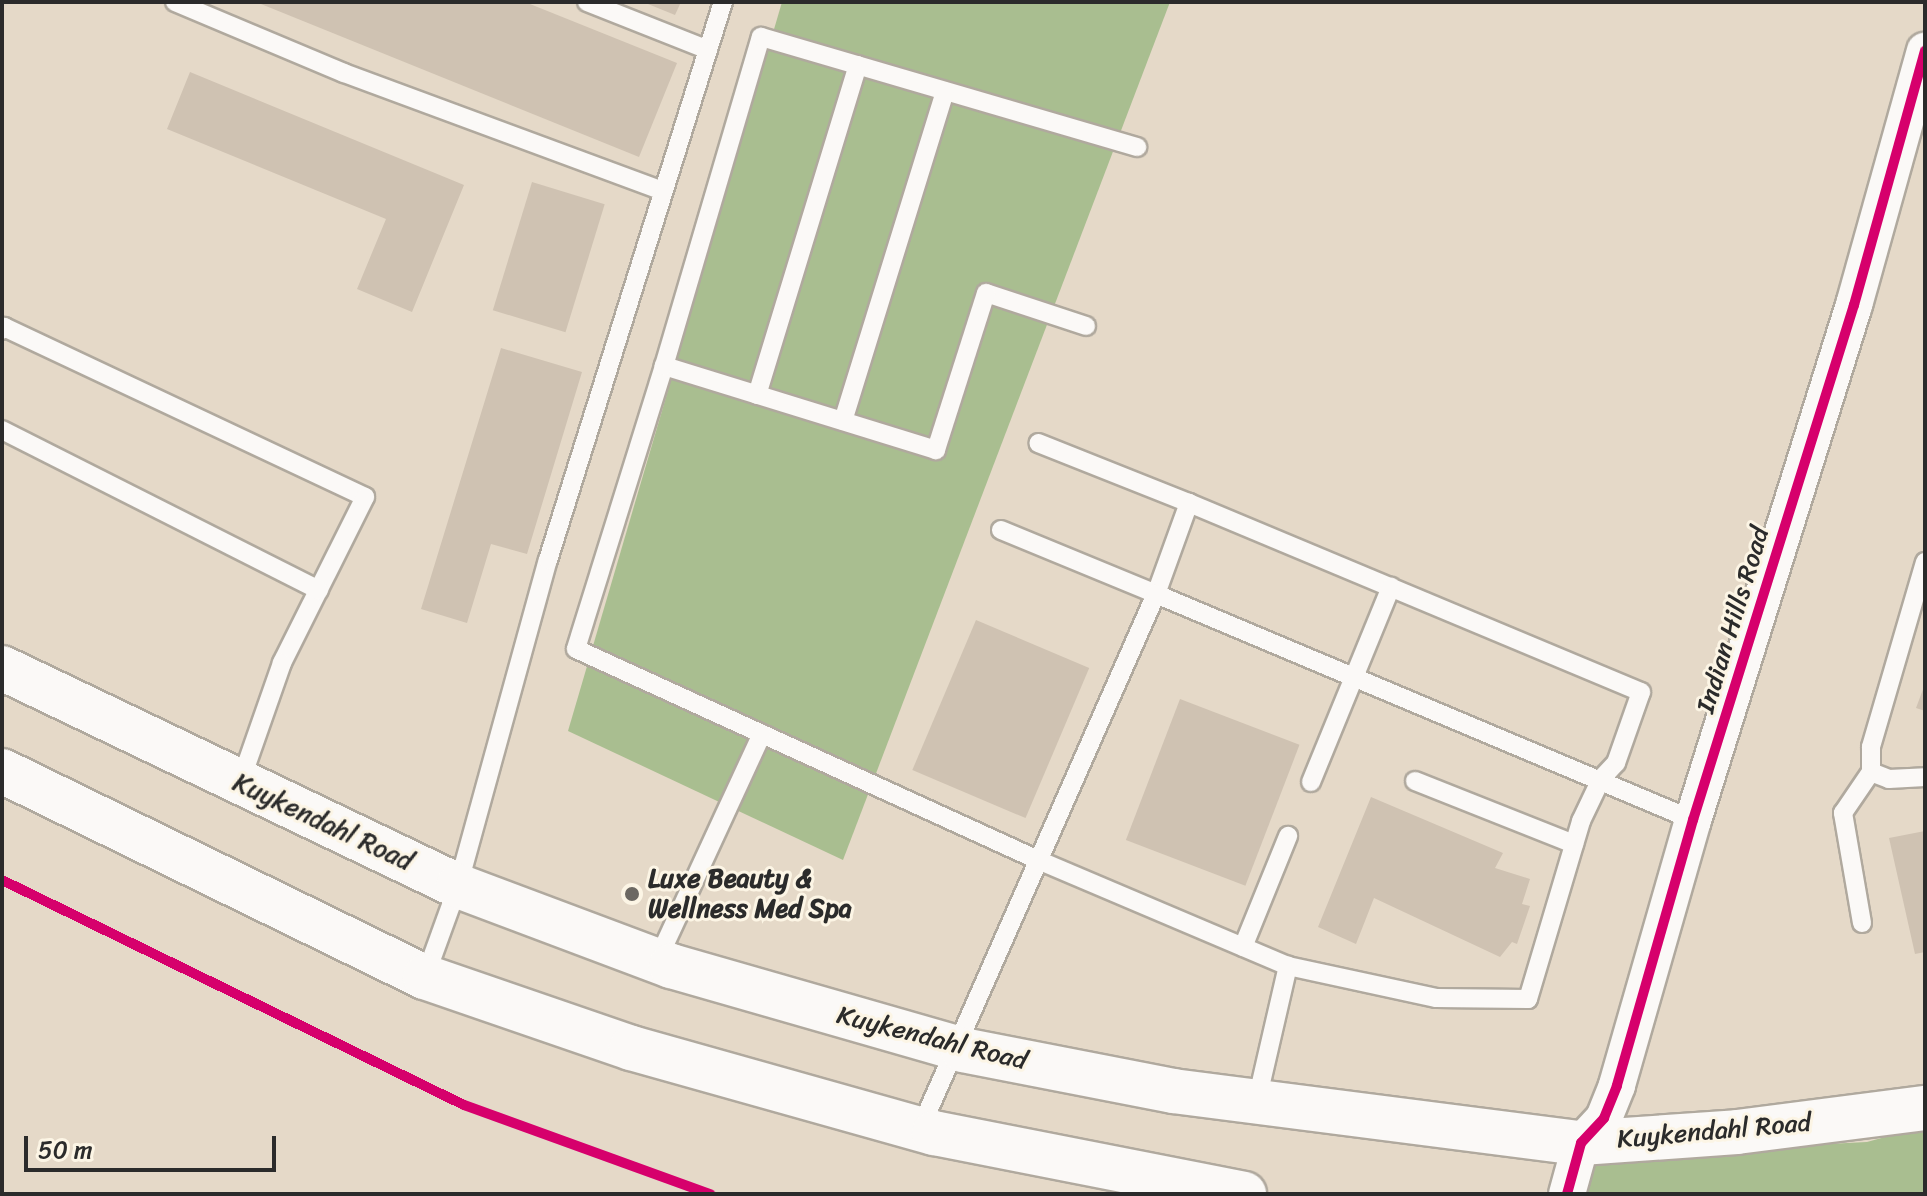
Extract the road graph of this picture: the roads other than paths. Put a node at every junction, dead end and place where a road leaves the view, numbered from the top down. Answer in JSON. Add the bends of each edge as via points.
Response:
{"nodes":[{"id":1,"x":175,"y":2,"type":"edge"},
{"id":2,"x":587,"y":2,"type":"edge"},
{"id":3,"x":723,"y":2,"type":"edge"},
{"id":4,"x":708,"y":50,"type":"junction"},
{"id":5,"x":1925,"y":51,"type":"edge"},
{"id":6,"x":858,"y":65,"type":"junction"},
{"id":7,"x":945,"y":91,"type":"junction"},
{"id":8,"x":1137,"y":147,"type":"dead end"},
{"id":9,"x":663,"y":191,"type":"junction"},
{"id":10,"x":1086,"y":326,"type":"dead end"},
{"id":11,"x":3,"y":328,"type":"edge"},
{"id":12,"x":664,"y":366,"type":"junction"},
{"id":13,"x":757,"y":395,"type":"junction"},
{"id":14,"x":843,"y":421,"type":"junction"},
{"id":15,"x":2,"y":430,"type":"edge"},
{"id":16,"x":1038,"y":443,"type":"dead end"},
{"id":17,"x":1189,"y":503,"type":"junction"},
{"id":18,"x":1001,"y":530,"type":"dead end"},
{"id":19,"x":1925,"y":562,"type":"edge"},
{"id":20,"x":1391,"y":587,"type":"junction"},
{"id":21,"x":319,"y":590,"type":"junction"},
{"id":22,"x":1156,"y":594,"type":"junction"},
{"id":23,"x":2,"y":668,"type":"edge"},
{"id":24,"x":1353,"y":677,"type":"junction"},
{"id":25,"x":762,"y":734,"type":"junction"},
{"id":26,"x":2,"y":771,"type":"edge"},
{"id":27,"x":1871,"y":772,"type":"junction"},
{"id":28,"x":1925,"y":777,"type":"edge"},
{"id":29,"x":1601,"y":779,"type":"junction"},
{"id":30,"x":1415,"y":781,"type":"dead end"},
{"id":31,"x":1311,"y":782,"type":"dead end"},
{"id":32,"x":240,"y":783,"type":"junction"},
{"id":33,"x":1693,"y":820,"type":"junction"},
{"id":34,"x":1288,"y":836,"type":"dead end"},
{"id":35,"x":1574,"y":844,"type":"junction"},
{"id":36,"x":1038,"y":860,"type":"junction"},
{"id":37,"x":458,"y":886,"type":"junction"},
{"id":38,"x":1862,"y":923,"type":"dead end"},
{"id":39,"x":1243,"y":947,"type":"junction"},
{"id":40,"x":657,"y":961,"type":"junction"},
{"id":41,"x":1288,"y":966,"type":"junction"},
{"id":42,"x":425,"y":977,"type":"junction"},
{"id":43,"x":955,"y":1048,"type":"junction"},
{"id":44,"x":1257,"y":1100,"type":"junction"},
{"id":45,"x":1925,"y":1108,"type":"edge"},
{"id":46,"x":920,"y":1129,"type":"junction"},
{"id":47,"x":1581,"y":1143,"type":"junction"},
{"id":48,"x":1244,"y":1194,"type":"edge"},
{"id":49,"x":1567,"y":1194,"type":"edge"}],
"edges":[{"from":1,"to":9,"type":"lane","via":[[344,73]]},
{"from":2,"to":4,"type":"lane"},
{"from":3,"to":4,"type":"lane"},
{"from":4,"to":9,"type":"lane"},
{"from":5,"to":33,"type":"street","name":"Indian Hills Road","via":[[1854,305]]},
{"from":6,"to":7,"type":"lane"},
{"from":6,"to":12,"type":"lane","via":[[761,37]]},
{"from":6,"to":13,"type":"lane"},
{"from":7,"to":8,"type":"lane"},
{"from":7,"to":14,"type":"lane"},
{"from":9,"to":37,"type":"lane","via":[[501,718]]},
{"from":10,"to":14,"type":"lane","via":[[986,293],[936,450]]},
{"from":11,"to":21,"type":"lane","via":[[365,497]]},
{"from":12,"to":13,"type":"lane"},
{"from":12,"to":25,"type":"lane","via":[[576,649]]},
{"from":13,"to":14,"type":"lane"},
{"from":15,"to":21,"type":"lane"},
{"from":16,"to":17,"type":"lane"},
{"from":17,"to":20,"type":"lane"},
{"from":17,"to":22,"type":"lane"},
{"from":18,"to":22,"type":"lane"},
{"from":19,"to":27,"type":"lane","via":[[1871,747]]},
{"from":20,"to":24,"type":"lane"},
{"from":20,"to":29,"type":"lane","via":[[1641,692],[1616,763]]},
{"from":21,"to":32,"type":"lane","via":[[282,663]]},
{"from":22,"to":24,"type":"lane"},
{"from":22,"to":36,"type":"lane"},
{"from":23,"to":32,"type":"main road","name":"Kuykendahl Road"},
{"from":24,"to":29,"type":"lane"},
{"from":24,"to":31,"type":"lane"},
{"from":25,"to":36,"type":"lane"},
{"from":25,"to":40,"type":"lane"},
{"from":26,"to":42,"type":"main road"},
{"from":27,"to":28,"type":"lane","via":[[1889,779]]},
{"from":27,"to":38,"type":"lane","via":[[1843,813]]},
{"from":29,"to":33,"type":"lane"},
{"from":29,"to":35,"type":"lane"},
{"from":30,"to":35,"type":"lane"},
{"from":32,"to":37,"type":"main road","name":"Kuykendahl Road"},
{"from":33,"to":47,"type":"street","name":"Indian Hills Road","via":[[1617,1085],[1604,1118]]},
{"from":34,"to":39,"type":"lane"},
{"from":35,"to":41,"type":"lane","via":[[1528,999],[1436,998]]},
{"from":36,"to":39,"type":"lane"},
{"from":36,"to":43,"type":"lane"},
{"from":37,"to":40,"type":"main road","name":"Kuykendahl Road"},
{"from":37,"to":42,"type":"lane"},
{"from":39,"to":41,"type":"lane"},
{"from":40,"to":43,"type":"main road","name":"Kuykendahl Road"},
{"from":41,"to":44,"type":"lane"},
{"from":42,"to":46,"type":"main road","via":[[631,1048]]},
{"from":43,"to":44,"type":"main road","name":"Kuykendahl Road","via":[[1173,1091]]},
{"from":43,"to":46,"type":"lane"},
{"from":44,"to":47,"type":"main road","name":"Kuykendahl Road"},
{"from":45,"to":47,"type":"main road","name":"Kuykendahl Road","via":[[1737,1132]]},
{"from":46,"to":48,"type":"main road"},
{"from":47,"to":49,"type":"street","name":"Indian Hills Road"}]}
